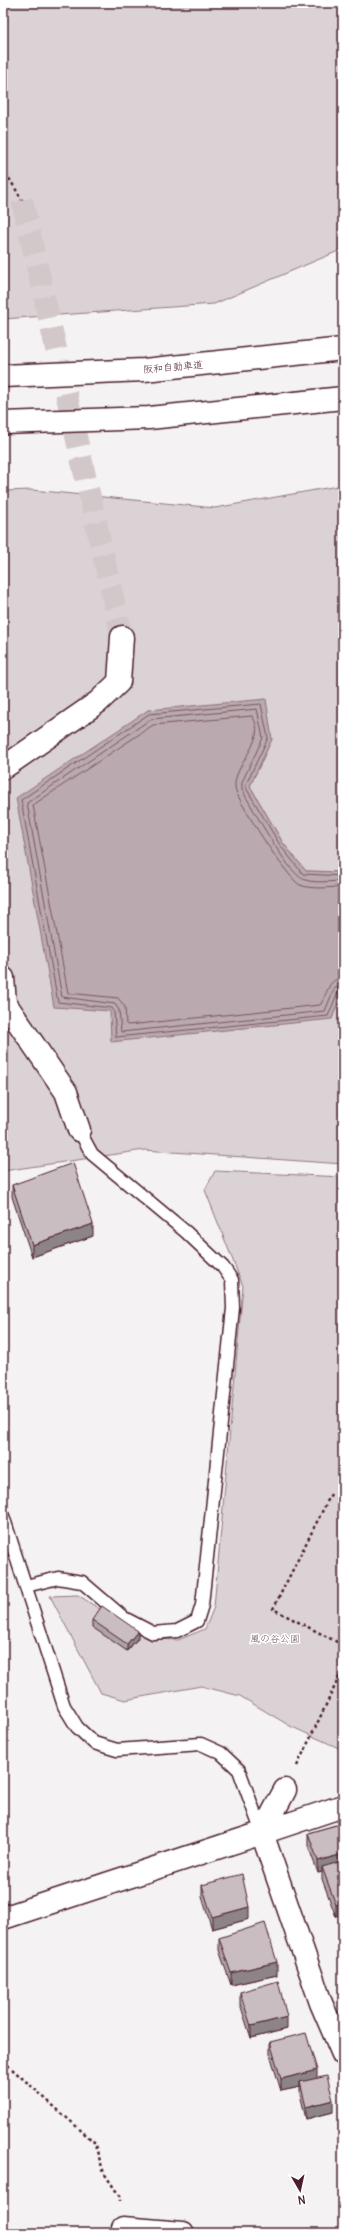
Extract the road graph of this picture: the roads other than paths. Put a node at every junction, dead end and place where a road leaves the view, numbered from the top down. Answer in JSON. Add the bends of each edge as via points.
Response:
{"nodes":[{"id":1,"x":343,"y":349,"type":"edge"},
{"id":2,"x":3,"y":376,"type":"edge"},
{"id":3,"x":343,"y":398,"type":"edge"},
{"id":4,"x":3,"y":423,"type":"edge"},
{"id":5,"x":122,"y":637,"type":"tunnel mouth"},
{"id":6,"x":3,"y":768,"type":"edge"},
{"id":7,"x":3,"y":978,"type":"edge"},
{"id":8,"x":78,"y":1130,"type":"joint"},
{"id":9,"x":3,"y":1516,"type":"edge"},
{"id":10,"x":26,"y":1586,"type":"junction"},
{"id":11,"x":285,"y":1790,"type":"road end"},
{"id":12,"x":343,"y":1806,"type":"edge"},
{"id":13,"x":262,"y":1833,"type":"junction"},
{"id":14,"x":3,"y":1918,"type":"edge"},
{"id":15,"x":343,"y":2054,"type":"edge"},
{"id":16,"x":123,"y":2228,"type":"road end"},
{"id":17,"x":183,"y":2233,"type":"edge"}],
"edges":[{"from":1,"to":2,"type":"main road","name":"阪和自動車道","via":[[144,370]]},
{"from":3,"to":4,"type":"main road","via":[[149,418]]},
{"from":5,"to":6,"type":"main road","via":[[119,682],[98,702]]},
{"from":7,"to":8,"type":"main road","via":[[5,1003],[66,1092]]},
{"from":8,"to":10,"type":"lane","via":[[92,1154],[186,1232],[223,1267],[232,1280],[233,1308],[202,1605],[197,1621],[177,1632],[154,1633],[124,1618],[82,1582],[58,1578]]},
{"from":9,"to":10,"type":"lane"},
{"from":10,"to":13,"type":"lane","via":[[64,1706],[77,1727],[94,1743],[117,1750],[201,1744],[221,1752],[239,1770]]},
{"from":11,"to":13,"type":"main road"},
{"from":12,"to":13,"type":"main road"},
{"from":13,"to":14,"type":"main road"},
{"from":13,"to":15,"type":"main road","via":[[321,2003]]},
{"from":16,"to":17,"type":"main road"}]}
